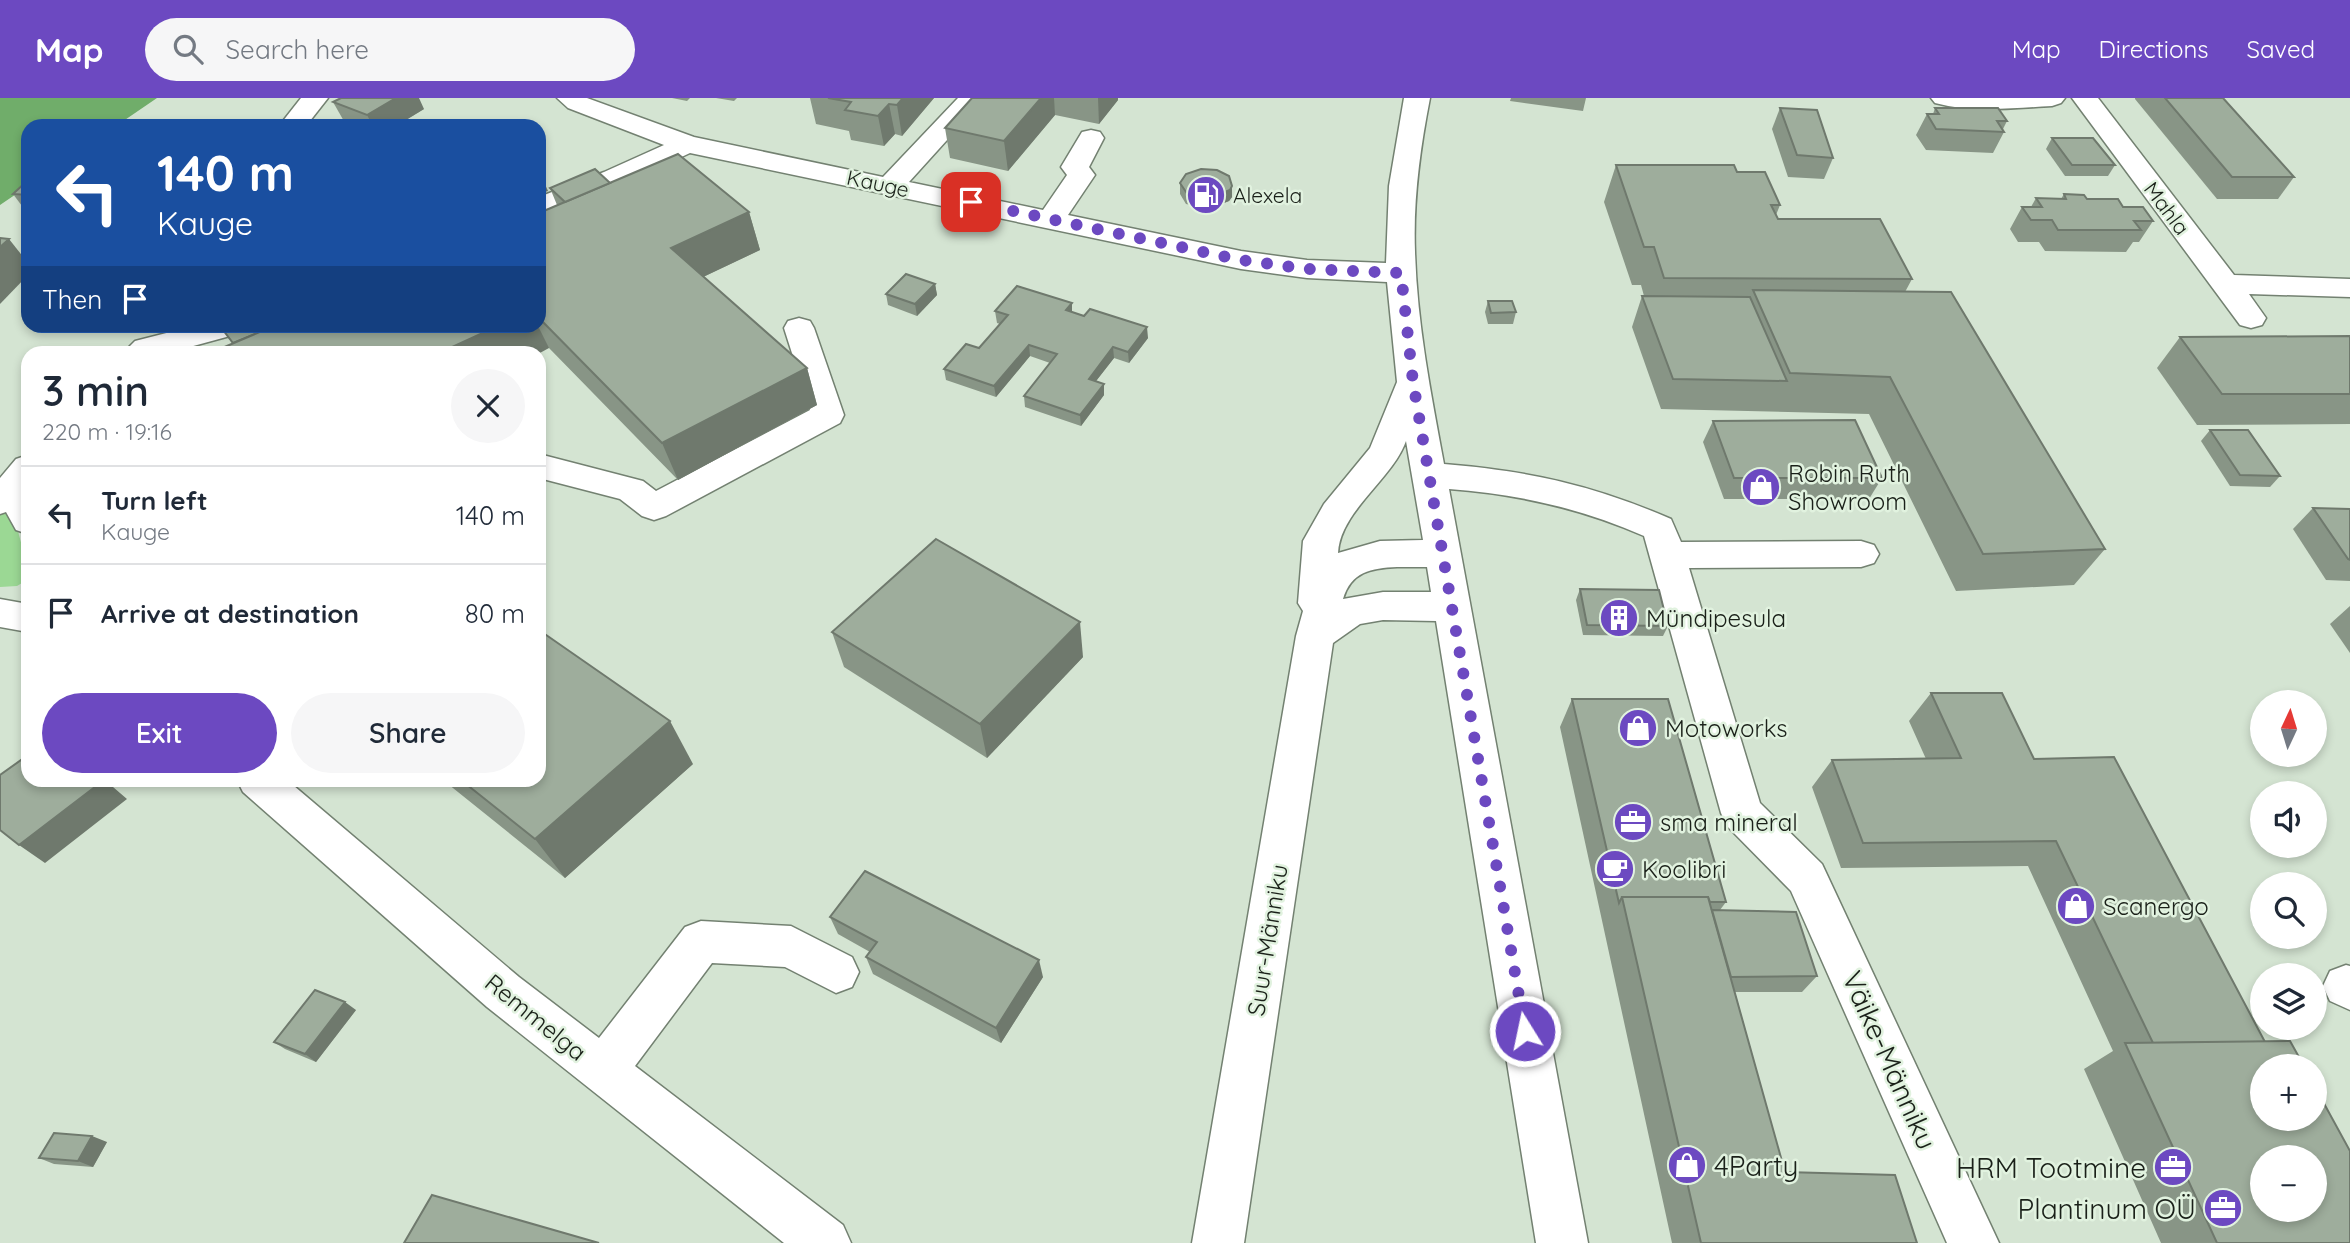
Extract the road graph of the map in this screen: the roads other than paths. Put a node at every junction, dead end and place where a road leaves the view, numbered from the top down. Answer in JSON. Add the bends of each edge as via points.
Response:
{"nodes":[{"id":1,"x":314,"y":98,"type":"edge"},
{"id":2,"x":972,"y":98,"type":"edge"},
{"id":3,"x":1418,"y":98,"type":"edge"},
{"id":4,"x":1944,"y":98,"type":"edge"},
{"id":5,"x":2042,"y":98,"type":"edge"},
{"id":6,"x":2052,"y":98,"type":"edge"},
{"id":7,"x":2085,"y":98,"type":"edge"},
{"id":8,"x":577,"y":100,"type":"edge"},
{"id":9,"x":298,"y":119,"type":"edge"},
{"id":10,"x":1091,"y":138,"type":"dead end"},
{"id":11,"x":687,"y":144,"type":"junction"},
{"id":12,"x":891,"y":185,"type":"junction"},
{"id":13,"x":546,"y":204,"type":"edge"},
{"id":14,"x":1051,"y":219,"type":"junction"},
{"id":15,"x":1401,"y":273,"type":"junction"},
{"id":16,"x":2225,"y":284,"type":"junction"},
{"id":17,"x":2350,"y":288,"type":"edge"},
{"id":18,"x":2251,"y":318,"type":"dead end"},
{"id":19,"x":799,"y":328,"type":"dead end"},
{"id":20,"x":203,"y":333,"type":"edge"},
{"id":21,"x":154,"y":346,"type":"edge"},
{"id":22,"x":1413,"y":382,"type":"junction"},
{"id":23,"x":546,"y":468,"type":"edge"},
{"id":24,"x":1430,"y":475,"type":"junction"},
{"id":25,"x":13,"y":486,"type":"edge"},
{"id":26,"x":21,"y":505,"type":"edge"},
{"id":27,"x":1443,"y":554,"type":"junction"},
{"id":28,"x":1861,"y":554,"type":"dead end"},
{"id":29,"x":1667,"y":555,"type":"junction"},
{"id":30,"x":1453,"y":607,"type":"junction"},
{"id":31,"x":0,"y":613,"type":"edge"},
{"id":32,"x":21,"y":617,"type":"edge"},
{"id":33,"x":1315,"y":636,"type":"junction"},
{"id":34,"x":265,"y":787,"type":"edge"},
{"id":35,"x":836,"y":972,"type":"dead end"},
{"id":36,"x":603,"y":1070,"type":"junction"},
{"id":37,"x":825,"y":1243,"type":"edge"},
{"id":38,"x":1218,"y":1243,"type":"edge"},
{"id":39,"x":1562,"y":1243,"type":"edge"},
{"id":40,"x":1973,"y":1243,"type":"edge"}],
"edges":[{"from":1,"to":9,"type":"street"},
{"from":2,"to":12,"type":"street"},
{"from":3,"to":15,"type":"street","via":[[1407,158]]},
{"from":4,"to":5,"type":"street","via":[[1992,102]]},
{"from":5,"to":6,"type":"street"},
{"from":7,"to":16,"type":"street","name":"Mahla"},
{"from":8,"to":11,"type":"street","name":"Kauge"},
{"from":10,"to":14,"type":"street","via":[[1075,167],[1081,175]]},
{"from":11,"to":12,"type":"street","name":"Kauge"},
{"from":11,"to":13,"type":"street"},
{"from":12,"to":14,"type":"street","name":"Kauge"},
{"from":14,"to":15,"type":"street","name":"Kauge","via":[[1241,260],[1307,269]]},
{"from":15,"to":22,"type":"street"},
{"from":16,"to":17,"type":"street"},
{"from":16,"to":18,"type":"street","name":"Mahla"},
{"from":19,"to":23,"type":"street","via":[[828,415],[654,507],[631,490]]},
{"from":20,"to":21,"type":"street"},
{"from":22,"to":24,"type":"street"},
{"from":22,"to":33,"type":"street","via":[[1385,453],[1336,513],[1321,541]]},
{"from":24,"to":27,"type":"street"},
{"from":24,"to":29,"type":"street","via":[[1510,482],[1621,511],[1659,528]]},
{"from":25,"to":26,"type":"street"},
{"from":27,"to":30,"type":"street"},
{"from":27,"to":33,"type":"street","name":"Suur-Männiku","via":[[1377,555],[1346,564],[1330,582]]},
{"from":28,"to":29,"type":"street"},
{"from":29,"to":40,"type":"street","name":"Väike-Männiku","via":[[1742,813],[1807,878]]},
{"from":30,"to":33,"type":"street","via":[[1383,606],[1351,611]]},
{"from":30,"to":39,"type":"street"},
{"from":31,"to":32,"type":"street"},
{"from":33,"to":38,"type":"street","name":"Suur-Männiku"},
{"from":34,"to":36,"type":"street","name":"Remmelga","via":[[503,992]]},
{"from":35,"to":36,"type":"street","via":[[791,947],[701,942]]},
{"from":36,"to":37,"type":"street","name":"Remmelga"}]}
